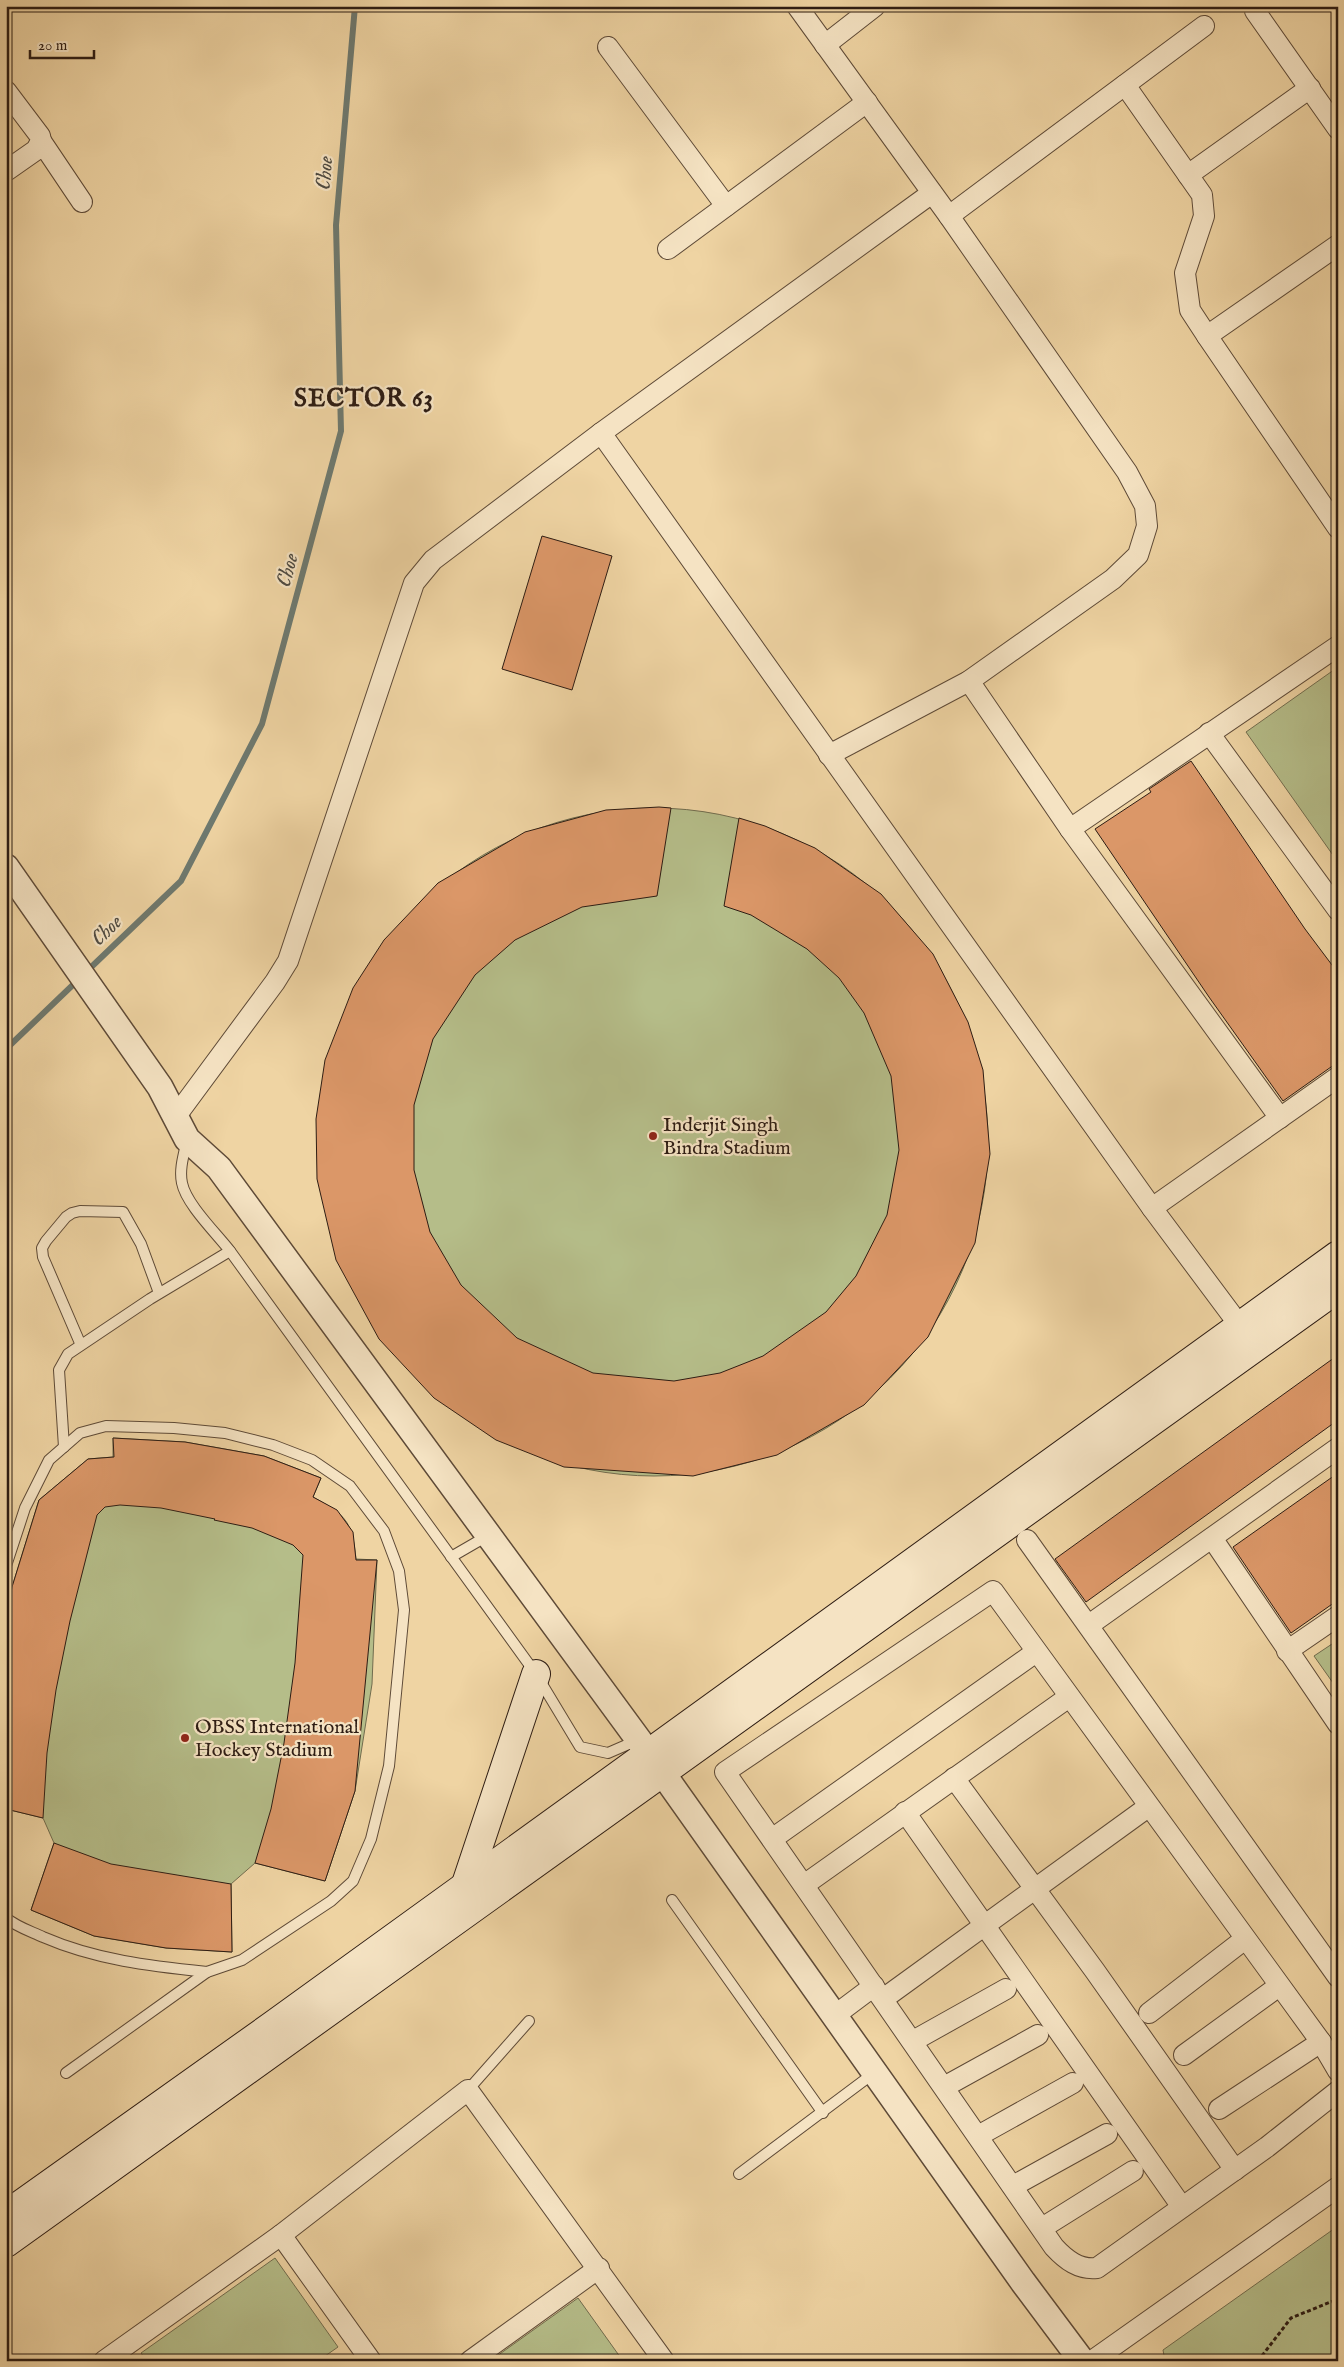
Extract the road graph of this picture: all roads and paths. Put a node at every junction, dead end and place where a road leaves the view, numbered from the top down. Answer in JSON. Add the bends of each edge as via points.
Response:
{"nodes":[{"id":1,"x":797,"y":6,"type":"edge"},
{"id":2,"x":875,"y":6,"type":"edge"},
{"id":3,"x":1255,"y":6,"type":"edge"},
{"id":4,"x":1204,"y":26,"type":"dead end"},
{"id":5,"x":825,"y":45,"type":"junction"},
{"id":6,"x":608,"y":47,"type":"dead end"},
{"id":7,"x":1125,"y":84,"type":"junction"},
{"id":8,"x":1310,"y":88,"type":"junction"},
{"id":9,"x":6,"y":91,"type":"edge"},
{"id":10,"x":867,"y":102,"type":"junction"},
{"id":11,"x":1331,"y":105,"type":"edge"},
{"id":12,"x":1338,"y":129,"type":"edge"},
{"id":13,"x":41,"y":141,"type":"junction"},
{"id":14,"x":6,"y":171,"type":"edge"},
{"id":15,"x":1188,"y":174,"type":"junction"},
{"id":16,"x":932,"y":193,"type":"junction"},
{"id":17,"x":82,"y":202,"type":"dead end"},
{"id":18,"x":726,"y":206,"type":"junction"},
{"id":19,"x":949,"y":216,"type":"junction"},
{"id":20,"x":1338,"y":245,"type":"edge"},
{"id":21,"x":668,"y":249,"type":"dead end"},
{"id":22,"x":1207,"y":336,"type":"junction"},
{"id":23,"x":601,"y":433,"type":"junction"},
{"id":24,"x":1338,"y":528,"type":"edge"},
{"id":25,"x":1338,"y":646,"type":"edge"},
{"id":26,"x":969,"y":681,"type":"junction"},
{"id":27,"x":1209,"y":733,"type":"junction"},
{"id":28,"x":828,"y":755,"type":"junction"},
{"id":29,"x":1070,"y":829,"type":"junction"},
{"id":30,"x":6,"y":867,"type":"edge"},
{"id":31,"x":1332,"y":888,"type":"edge"},
{"id":32,"x":1338,"y":910,"type":"edge"},
{"id":33,"x":1338,"y":1077,"type":"edge"},
{"id":34,"x":176,"y":1116,"type":"junction"},
{"id":35,"x":1280,"y":1118,"type":"junction"},
{"id":36,"x":187,"y":1139,"type":"junction"},
{"id":37,"x":1152,"y":1208,"type":"junction"},
{"id":38,"x":230,"y":1251,"type":"junction"},
{"id":39,"x":1338,"y":1255,"type":"edge"},
{"id":40,"x":1338,"y":1288,"type":"edge"},
{"id":41,"x":159,"y":1293,"type":"junction"},
{"id":42,"x":1240,"y":1326,"type":"junction"},
{"id":43,"x":80,"y":1344,"type":"junction"},
{"id":44,"x":64,"y":1447,"type":"junction"},
{"id":45,"x":1338,"y":1448,"type":"edge"},
{"id":46,"x":490,"y":1535,"type":"junction"},
{"id":47,"x":1212,"y":1538,"type":"junction"},
{"id":48,"x":1028,"y":1540,"type":"dead end"},
{"id":49,"x":451,"y":1557,"type":"junction"},
{"id":50,"x":6,"y":1566,"type":"edge"},
{"id":51,"x":1338,"y":1616,"type":"edge"},
{"id":52,"x":1089,"y":1625,"type":"junction"},
{"id":53,"x":1288,"y":1651,"type":"junction"},
{"id":54,"x":1036,"y":1652,"type":"junction"},
{"id":55,"x":536,"y":1674,"type":"junction"},
{"id":56,"x":1069,"y":1696,"type":"junction"},
{"id":57,"x":1338,"y":1724,"type":"edge"},
{"id":58,"x":649,"y":1755,"type":"junction"},
{"id":59,"x":954,"y":1778,"type":"junction"},
{"id":60,"x":1148,"y":1806,"type":"junction"},
{"id":61,"x":905,"y":1812,"type":"junction"},
{"id":62,"x":772,"y":1839,"type":"junction"},
{"id":63,"x":804,"y":1885,"type":"junction"},
{"id":64,"x":465,"y":1887,"type":"junction"},
{"id":65,"x":1034,"y":1889,"type":"junction"},
{"id":66,"x":672,"y":1900,"type":"dead end"},
{"id":67,"x":6,"y":1918,"type":"edge"},
{"id":68,"x":984,"y":1925,"type":"junction"},
{"id":69,"x":1245,"y":1939,"type":"junction"},
{"id":70,"x":207,"y":1972,"type":"junction"},
{"id":71,"x":1338,"y":1976,"type":"edge"},
{"id":72,"x":1279,"y":1986,"type":"junction"},
{"id":73,"x":1006,"y":1989,"type":"dead end"},
{"id":74,"x":878,"y":1992,"type":"junction"},
{"id":75,"x":1149,"y":2013,"type":"dead end"},
{"id":76,"x":834,"y":2016,"type":"junction"},
{"id":77,"x":528,"y":2021,"type":"dead end"},
{"id":78,"x":1038,"y":2035,"type":"dead end"},
{"id":79,"x":913,"y":2041,"type":"junction"},
{"id":80,"x":1321,"y":2042,"type":"junction"},
{"id":81,"x":1184,"y":2054,"type":"dead end"},
{"id":82,"x":1338,"y":2070,"type":"edge"},
{"id":83,"x":66,"y":2073,"type":"dead end"},
{"id":84,"x":874,"y":2073,"type":"junction"},
{"id":85,"x":1074,"y":2083,"type":"dead end"},
{"id":86,"x":944,"y":2087,"type":"junction"},
{"id":87,"x":468,"y":2090,"type":"junction"},
{"id":88,"x":1338,"y":2091,"type":"edge"},
{"id":89,"x":1219,"y":2109,"type":"dead end"},
{"id":90,"x":822,"y":2113,"type":"junction"},
{"id":91,"x":1107,"y":2134,"type":"dead end"},
{"id":92,"x":978,"y":2136,"type":"junction"},
{"id":93,"x":1235,"y":2170,"type":"junction"},
{"id":94,"x":1133,"y":2171,"type":"dead end"},
{"id":95,"x":739,"y":2174,"type":"dead end"},
{"id":96,"x":1013,"y":2186,"type":"junction"},
{"id":97,"x":1338,"y":2187,"type":"edge"},
{"id":98,"x":1182,"y":2207,"type":"junction"},
{"id":99,"x":6,"y":2215,"type":"edge"},
{"id":100,"x":1042,"y":2228,"type":"junction"},
{"id":101,"x":281,"y":2235,"type":"junction"},
{"id":102,"x":6,"y":2243,"type":"edge"},
{"id":103,"x":599,"y":2268,"type":"junction"},
{"id":104,"x":1338,"y":2299,"type":"edge"},
{"id":105,"x":108,"y":2360,"type":"edge"},
{"id":106,"x":371,"y":2361,"type":"edge"},
{"id":107,"x":470,"y":2361,"type":"edge"},
{"id":108,"x":664,"y":2361,"type":"edge"},
{"id":109,"x":1082,"y":2361,"type":"edge"},
{"id":110,"x":1092,"y":2361,"type":"edge"},
{"id":111,"x":1258,"y":2361,"type":"edge"}],
"edges":[{"from":1,"to":5,"type":"street"},
{"from":2,"to":5,"type":"street"},
{"from":3,"to":8,"type":"street","via":[[1255,11]]},
{"from":4,"to":7,"type":"street"},
{"from":5,"to":10,"type":"street"},
{"from":6,"to":18,"type":"street"},
{"from":7,"to":15,"type":"street"},
{"from":7,"to":19,"type":"street"},
{"from":8,"to":11,"type":"street"},
{"from":8,"to":15,"type":"street"},
{"from":9,"to":13,"type":"street"},
{"from":10,"to":16,"type":"street"},
{"from":10,"to":18,"type":"street"},
{"from":11,"to":12,"type":"street"},
{"from":13,"to":14,"type":"street","via":[[36,150]]},
{"from":13,"to":17,"type":"street"},
{"from":15,"to":22,"type":"street","via":[[1202,195],[1204,216],[1185,273],[1190,310]]},
{"from":16,"to":19,"type":"street"},
{"from":16,"to":23,"type":"street"},
{"from":18,"to":21,"type":"street"},
{"from":19,"to":26,"type":"street","via":[[1127,472],[1145,506],[1147,526],[1138,555],[1113,580]]},
{"from":20,"to":22,"type":"street"},
{"from":22,"to":24,"type":"street"},
{"from":23,"to":28,"type":"street"},
{"from":23,"to":34,"type":"street","via":[[433,560],[414,583],[288,961]]},
{"from":25,"to":27,"type":"street"},
{"from":26,"to":28,"type":"street"},
{"from":26,"to":29,"type":"street"},
{"from":27,"to":29,"type":"street"},
{"from":27,"to":31,"type":"street"},
{"from":28,"to":37,"type":"street"},
{"from":29,"to":35,"type":"street"},
{"from":30,"to":34,"type":"street","via":[[160,1087]]},
{"from":31,"to":32,"type":"street"},
{"from":33,"to":35,"type":"street"},
{"from":34,"to":36,"type":"street"},
{"from":35,"to":37,"type":"street"},
{"from":36,"to":38,"type":"lane","via":[[181,1168],[182,1184],[188,1198]]},
{"from":36,"to":46,"type":"street","via":[[219,1168]]},
{"from":37,"to":42,"type":"street"},
{"from":38,"to":41,"type":"lane"},
{"from":38,"to":49,"type":"lane"},
{"from":39,"to":42,"type":"main road"},
{"from":40,"to":58,"type":"main road"},
{"from":41,"to":43,"type":"lane"},
{"from":41,"to":43,"type":"lane","via":[[141,1244],[123,1212],[80,1211],[66,1217],[42,1248]]},
{"from":42,"to":58,"type":"main road"},
{"from":43,"to":44,"type":"lane","via":[[68,1354],[59,1370]]},
{"from":44,"to":50,"type":"lane","via":[[49,1460],[25,1508]]},
{"from":44,"to":70,"type":"lane","via":[[80,1434],[106,1426],[174,1428],[225,1434],[273,1445],[312,1460],[350,1486],[384,1530],[399,1571],[404,1610],[389,1766],[371,1840],[353,1881],[331,1901],[242,1960]]},
{"from":45,"to":47,"type":"street"},
{"from":46,"to":49,"type":"lane"},
{"from":46,"to":58,"type":"street"},
{"from":47,"to":52,"type":"street"},
{"from":47,"to":53,"type":"street"},
{"from":48,"to":52,"type":"street"},
{"from":49,"to":55,"type":"lane"},
{"from":51,"to":53,"type":"street"},
{"from":52,"to":71,"type":"street"},
{"from":53,"to":57,"type":"street"},
{"from":54,"to":56,"type":"street"},
{"from":54,"to":62,"type":"street"},
{"from":54,"to":62,"type":"street","via":[[993,1592],[725,1772]]},
{"from":55,"to":58,"type":"lane","via":[[580,1747],[608,1753]]},
{"from":55,"to":64,"type":"main road"},
{"from":56,"to":59,"type":"street"},
{"from":56,"to":60,"type":"street"},
{"from":58,"to":64,"type":"main road"},
{"from":58,"to":76,"type":"street"},
{"from":58,"to":102,"type":"main road"},
{"from":59,"to":61,"type":"street"},
{"from":59,"to":65,"type":"street"},
{"from":60,"to":65,"type":"street"},
{"from":60,"to":69,"type":"street"},
{"from":61,"to":63,"type":"street"},
{"from":61,"to":68,"type":"street"},
{"from":62,"to":63,"type":"street"},
{"from":63,"to":74,"type":"street"},
{"from":64,"to":99,"type":"main road"},
{"from":65,"to":68,"type":"street"},
{"from":65,"to":93,"type":"street"},
{"from":66,"to":90,"type":"lane"},
{"from":67,"to":70,"type":"lane","via":[[72,1950],[131,1964]]},
{"from":68,"to":74,"type":"street"},
{"from":68,"to":98,"type":"street"},
{"from":69,"to":72,"type":"street"},
{"from":69,"to":75,"type":"street"},
{"from":70,"to":83,"type":"lane"},
{"from":72,"to":80,"type":"street"},
{"from":72,"to":81,"type":"street"},
{"from":73,"to":79,"type":"street"},
{"from":74,"to":76,"type":"street"},
{"from":74,"to":79,"type":"street"},
{"from":76,"to":84,"type":"street"},
{"from":77,"to":87,"type":"lane"},
{"from":78,"to":86,"type":"street"},
{"from":79,"to":86,"type":"street"},
{"from":80,"to":82,"type":"street"},
{"from":80,"to":89,"type":"street"},
{"from":84,"to":90,"type":"lane"},
{"from":84,"to":109,"type":"street"},
{"from":85,"to":92,"type":"street"},
{"from":86,"to":92,"type":"street"},
{"from":87,"to":101,"type":"street"},
{"from":87,"to":103,"type":"street"},
{"from":88,"to":93,"type":"street"},
{"from":90,"to":95,"type":"lane"},
{"from":91,"to":96,"type":"street"},
{"from":92,"to":96,"type":"street"},
{"from":93,"to":98,"type":"street"},
{"from":94,"to":100,"type":"street"},
{"from":96,"to":100,"type":"street"},
{"from":97,"to":110,"type":"street"},
{"from":98,"to":100,"type":"street","via":[[1097,2268],[1078,2266],[1062,2256]]},
{"from":101,"to":105,"type":"street"},
{"from":101,"to":106,"type":"street"},
{"from":103,"to":107,"type":"street"},
{"from":103,"to":108,"type":"street"},
{"from":104,"to":111,"type":"path","via":[[1290,2318]]}]}
